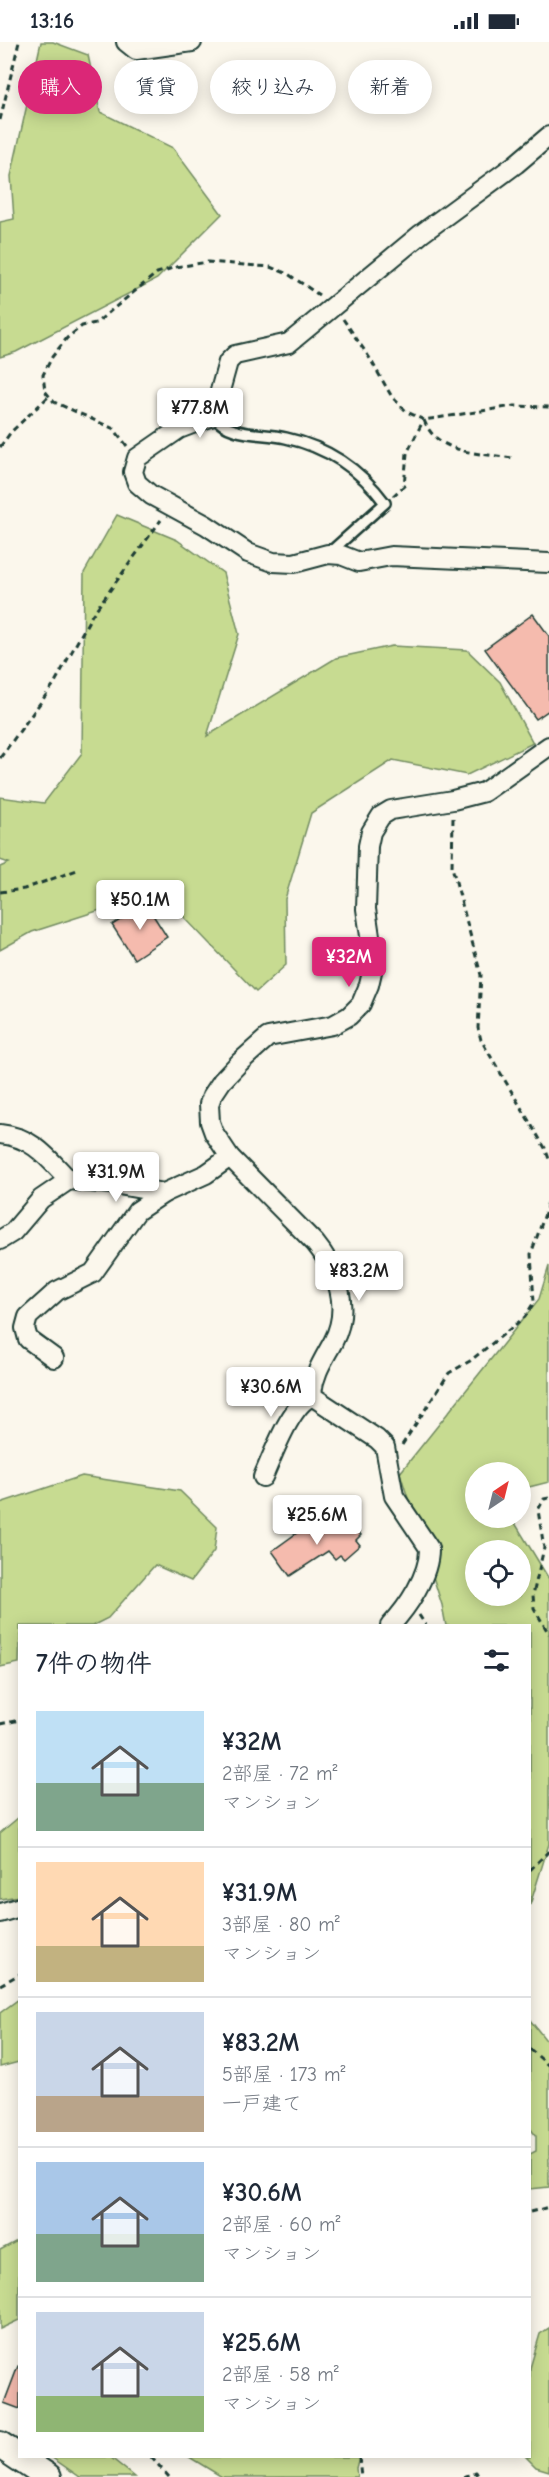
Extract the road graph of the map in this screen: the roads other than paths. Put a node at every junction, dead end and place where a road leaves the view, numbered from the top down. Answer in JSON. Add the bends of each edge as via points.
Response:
{"nodes":[{"id":1,"x":126,"y":42,"type":"edge"},
{"id":2,"x":192,"y":42,"type":"edge"},
{"id":3,"x":549,"y":136,"type":"edge"},
{"id":4,"x":213,"y":417,"type":"junction"},
{"id":5,"x":328,"y":554,"type":"junction"},
{"id":6,"x":549,"y":564,"type":"edge"},
{"id":7,"x":549,"y":746,"type":"edge"},
{"id":8,"x":0,"y":1134,"type":"edge"},
{"id":9,"x":230,"y":1157,"type":"junction"},
{"id":10,"x":69,"y":1180,"type":"junction"},
{"id":11,"x":164,"y":1193,"type":"junction"},
{"id":12,"x":0,"y":1240,"type":"edge"},
{"id":13,"x":54,"y":1358,"type":"dead end"},
{"id":14,"x":313,"y":1396,"type":"junction"},
{"id":15,"x":263,"y":1477,"type":"dead end"},
{"id":16,"x":392,"y":1624,"type":"edge"},
{"id":17,"x":18,"y":1908,"type":"edge"},
{"id":18,"x":0,"y":1913,"type":"edge"},
{"id":19,"x":0,"y":2445,"type":"edge"},
{"id":20,"x":18,"y":2457,"type":"edge"},
{"id":21,"x":20,"y":2458,"type":"edge"},
{"id":22,"x":48,"y":2477,"type":"edge"}],
"edges":[{"from":1,"to":2,"type":"street","via":[[136,51]]},
{"from":3,"to":4,"type":"street","via":[[421,234],[289,343],[235,355],[228,362]]},
{"from":4,"to":5,"type":"lane","via":[[227,429],[286,438],[319,448],[369,482],[385,503]]},
{"from":4,"to":5,"type":"street","via":[[178,429],[136,458],[137,483],[248,554],[273,562],[294,563]]},
{"from":5,"to":6,"type":"street","via":[[359,562],[392,556]]},
{"from":7,"to":9,"type":"street","via":[[484,792],[391,810],[374,825],[369,838],[366,909],[374,963],[365,995],[356,1011],[333,1025],[268,1037],[222,1081],[212,1096],[209,1113],[214,1133]]},
{"from":8,"to":10,"type":"street","via":[[36,1146]]},
{"from":9,"to":11,"type":"street","via":[[206,1174]]},
{"from":9,"to":14,"type":"street","via":[[315,1243],[327,1257],[338,1281],[342,1306],[339,1329],[317,1371]]},
{"from":10,"to":11,"type":"street"},
{"from":10,"to":12,"type":"street","via":[[41,1198],[14,1232]]},
{"from":11,"to":13,"type":"street","via":[[137,1211],[93,1273],[57,1291],[28,1317],[27,1339]]},
{"from":14,"to":15,"type":"street","via":[[305,1399],[295,1412]]},
{"from":14,"to":16,"type":"street","via":[[385,1447],[394,1496],[427,1544],[427,1564],[410,1602]]},
{"from":17,"to":18,"type":"street"},
{"from":19,"to":20,"type":"main road"},
{"from":21,"to":22,"type":"main road"}]}
